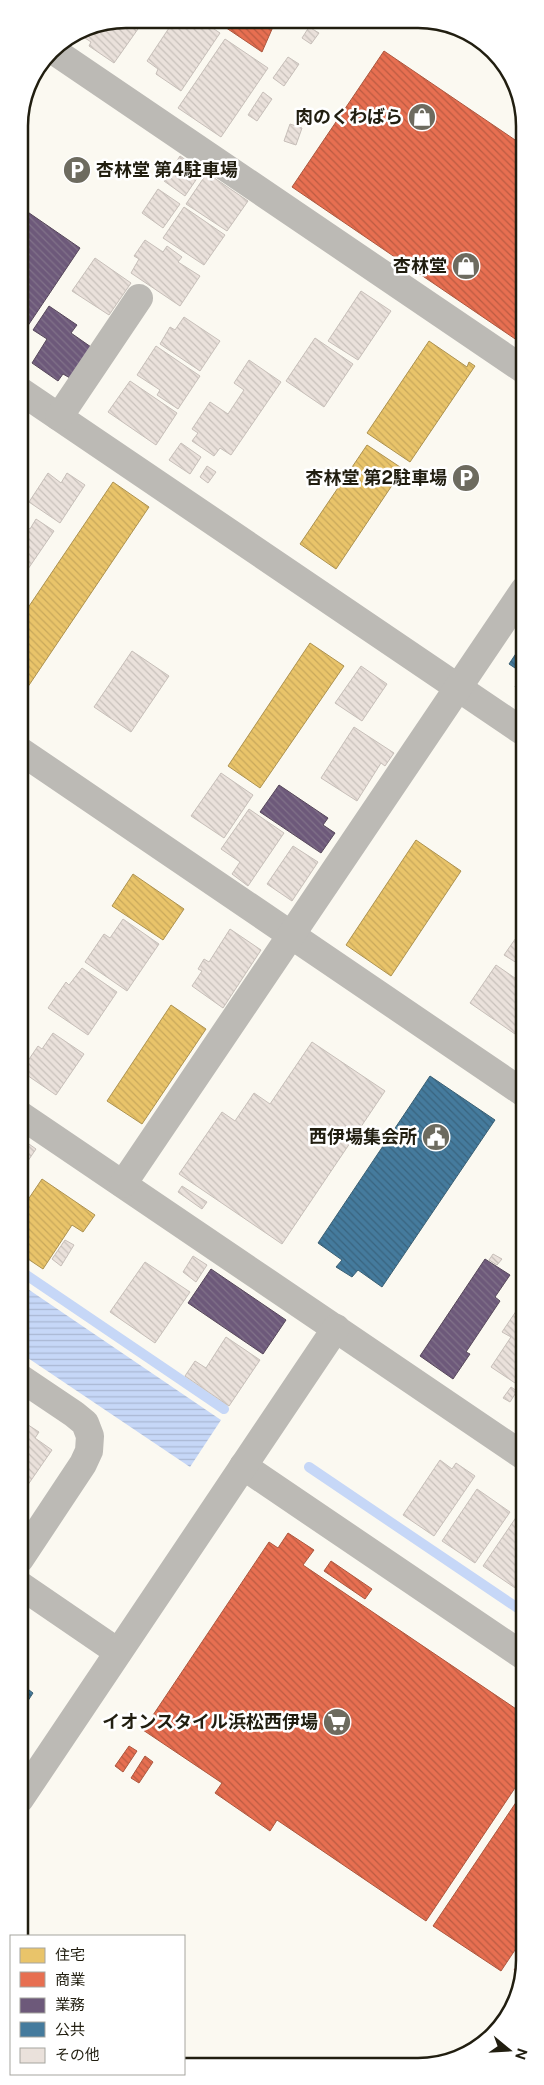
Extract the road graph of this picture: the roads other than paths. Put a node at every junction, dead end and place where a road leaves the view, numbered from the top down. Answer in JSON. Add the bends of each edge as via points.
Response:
{"nodes":[{"id":1,"x":58,"y":54,"type":"edge"},
{"id":2,"x":139,"y":298,"type":"dead end"},
{"id":3,"x":516,"y":365,"type":"edge"},
{"id":4,"x":28,"y":396,"type":"edge"},
{"id":5,"x":59,"y":417,"type":"junction"},
{"id":6,"x":516,"y":602,"type":"edge"},
{"id":7,"x":458,"y":688,"type":"junction"},
{"id":8,"x":516,"y":728,"type":"edge"},
{"id":9,"x":28,"y":756,"type":"edge"},
{"id":10,"x":292,"y":935,"type":"junction"},
{"id":11,"x":516,"y":1088,"type":"edge"},
{"id":12,"x":28,"y":1120,"type":"edge"},
{"id":13,"x":123,"y":1184,"type":"junction"},
{"id":14,"x":336,"y":1328,"type":"junction"},
{"id":15,"x":28,"y":1382,"type":"edge"},
{"id":16,"x":516,"y":1451,"type":"edge"},
{"id":17,"x":243,"y":1466,"type":"junction"},
{"id":18,"x":28,"y":1547,"type":"edge"},
{"id":19,"x":28,"y":1590,"type":"edge"},
{"id":20,"x":118,"y":1652,"type":"junction"},
{"id":21,"x":516,"y":1652,"type":"edge"},
{"id":22,"x":28,"y":1787,"type":"edge"}],
"edges":[{"from":1,"to":3,"type":"street"},
{"from":2,"to":5,"type":"street"},
{"from":4,"to":5,"type":"street"},
{"from":5,"to":7,"type":"street"},
{"from":6,"to":7,"type":"street"},
{"from":7,"to":8,"type":"street"},
{"from":7,"to":10,"type":"street"},
{"from":9,"to":10,"type":"street"},
{"from":10,"to":11,"type":"street"},
{"from":10,"to":13,"type":"street"},
{"from":12,"to":13,"type":"street"},
{"from":13,"to":14,"type":"street"},
{"from":14,"to":16,"type":"street"},
{"from":14,"to":17,"type":"street"},
{"from":15,"to":18,"type":"street","via":[[85,1423],[90,1436],[90,1451],[83,1464]]},
{"from":17,"to":20,"type":"street"},
{"from":17,"to":21,"type":"street"},
{"from":19,"to":20,"type":"street"},
{"from":20,"to":22,"type":"street"}]}
